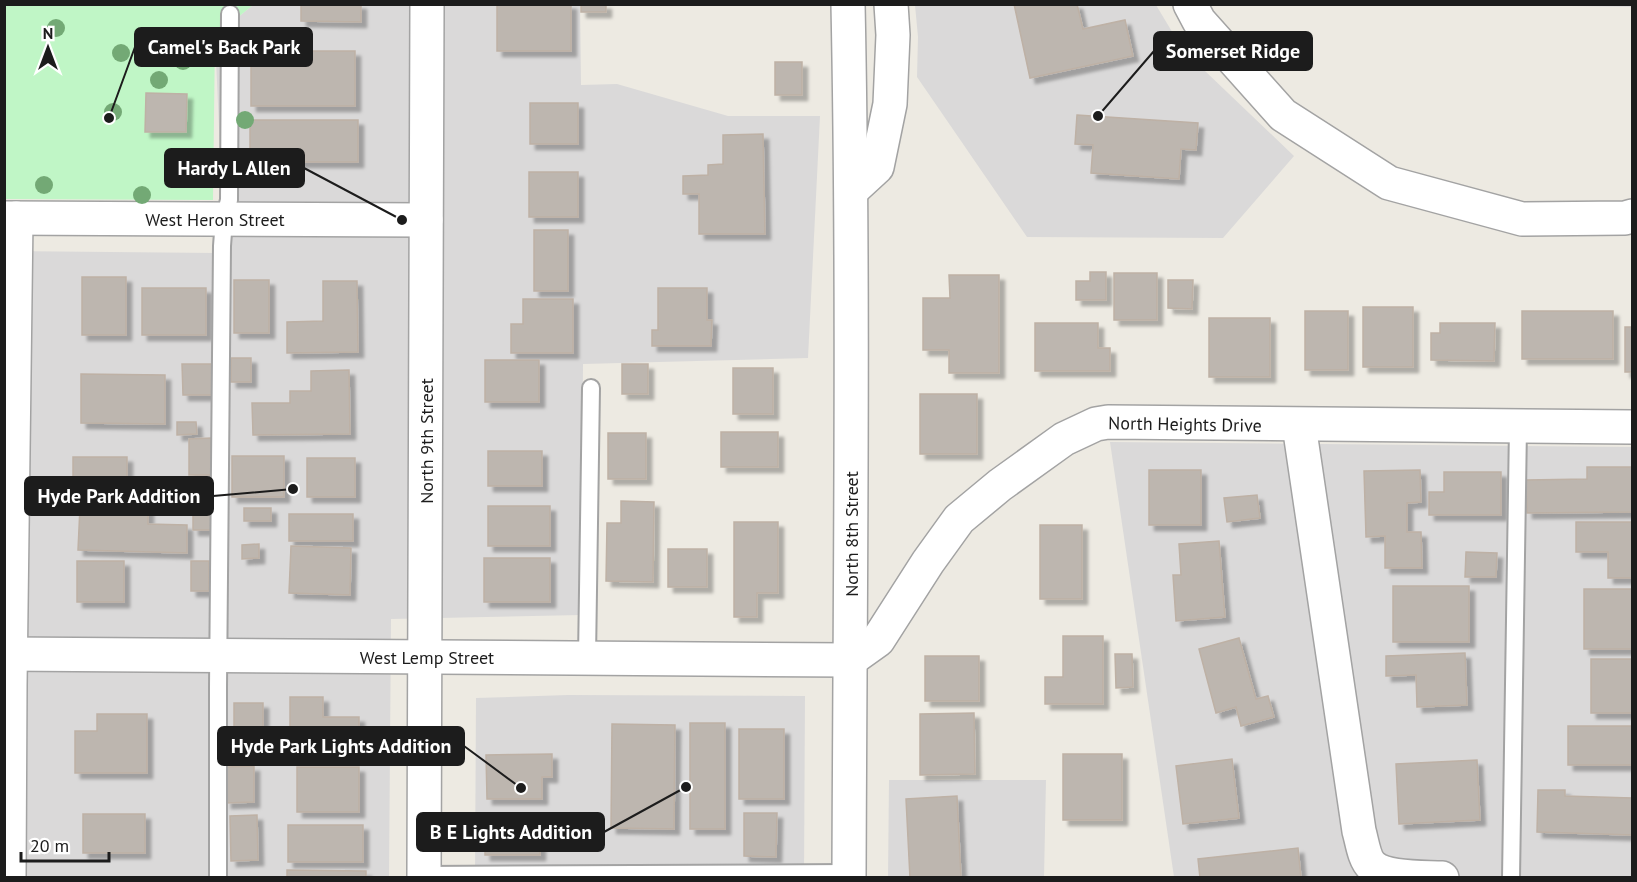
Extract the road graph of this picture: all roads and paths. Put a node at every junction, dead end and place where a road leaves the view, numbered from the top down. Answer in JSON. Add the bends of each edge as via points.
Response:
{"nodes":[{"id":1,"x":427,"y":4,"type":"edge"},
{"id":2,"x":848,"y":4,"type":"edge"},
{"id":3,"x":891,"y":4,"type":"edge"},
{"id":4,"x":1190,"y":4,"type":"edge"},
{"id":5,"x":230,"y":14,"type":"dead end"},
{"id":6,"x":852,"y":190,"type":"junction"},
{"id":7,"x":1632,"y":216,"type":"edge"},
{"id":8,"x":10,"y":218,"type":"edge"},
{"id":9,"x":224,"y":219,"type":"junction"},
{"id":10,"x":426,"y":220,"type":"junction"},
{"id":11,"x":591,"y":388,"type":"dead end"},
{"id":12,"x":1299,"y":425,"type":"junction"},
{"id":13,"x":1518,"y":426,"type":"junction"},
{"id":14,"x":1632,"y":427,"type":"edge"},
{"id":15,"x":7,"y":654,"type":"edge"},
{"id":16,"x":219,"y":655,"type":"junction"},
{"id":17,"x":425,"y":657,"type":"junction"},
{"id":18,"x":587,"y":658,"type":"junction"},
{"id":19,"x":850,"y":660,"type":"junction"},
{"id":20,"x":849,"y":875,"type":"edge"},
{"id":21,"x":424,"y":876,"type":"edge"},
{"id":22,"x":9,"y":878,"type":"edge"},
{"id":23,"x":218,"y":878,"type":"edge"},
{"id":24,"x":1442,"y":878,"type":"edge"},
{"id":25,"x":1511,"y":878,"type":"edge"}],
"edges":[{"from":1,"to":10,"type":"street","name":"North 9th Street"},
{"from":2,"to":6,"type":"street","name":"North 8th Street"},
{"from":3,"to":6,"type":"street","via":[[890,104],[878,166]]},
{"from":4,"to":7,"type":"street","via":[[1199,21],[1283,114],[1389,183],[1522,219]]},
{"from":5,"to":9,"type":"lane","via":[[229,200]]},
{"from":6,"to":19,"type":"street","name":"North 8th Street"},
{"from":8,"to":9,"type":"street","name":"West Heron Street"},
{"from":8,"to":15,"type":"street"},
{"from":9,"to":10,"type":"street","name":"West Heron Street"},
{"from":9,"to":16,"type":"lane"},
{"from":10,"to":17,"type":"street","name":"North 9th Street"},
{"from":11,"to":18,"type":"lane"},
{"from":12,"to":13,"type":"street","name":"North Heights Drive"},
{"from":12,"to":19,"type":"street","name":"North Heights Drive","via":[[1108,422],[1065,439],[959,519],[878,640]]},
{"from":12,"to":24,"type":"street","via":[[1359,831],[1366,855],[1372,866],[1386,873]]},
{"from":13,"to":14,"type":"street","name":"North Heights Drive"},
{"from":13,"to":25,"type":"lane"},
{"from":15,"to":16,"type":"street","name":"West Lemp Street"},
{"from":15,"to":22,"type":"street"},
{"from":16,"to":17,"type":"street","name":"West Lemp Street"},
{"from":16,"to":23,"type":"lane"},
{"from":17,"to":18,"type":"street","name":"West Lemp Street"},
{"from":17,"to":21,"type":"street","name":"North 9th Street"},
{"from":18,"to":19,"type":"street","name":"West Lemp Street"},
{"from":19,"to":20,"type":"street","name":"North 8th Street"},
{"from":20,"to":21,"type":"lane"}]}
